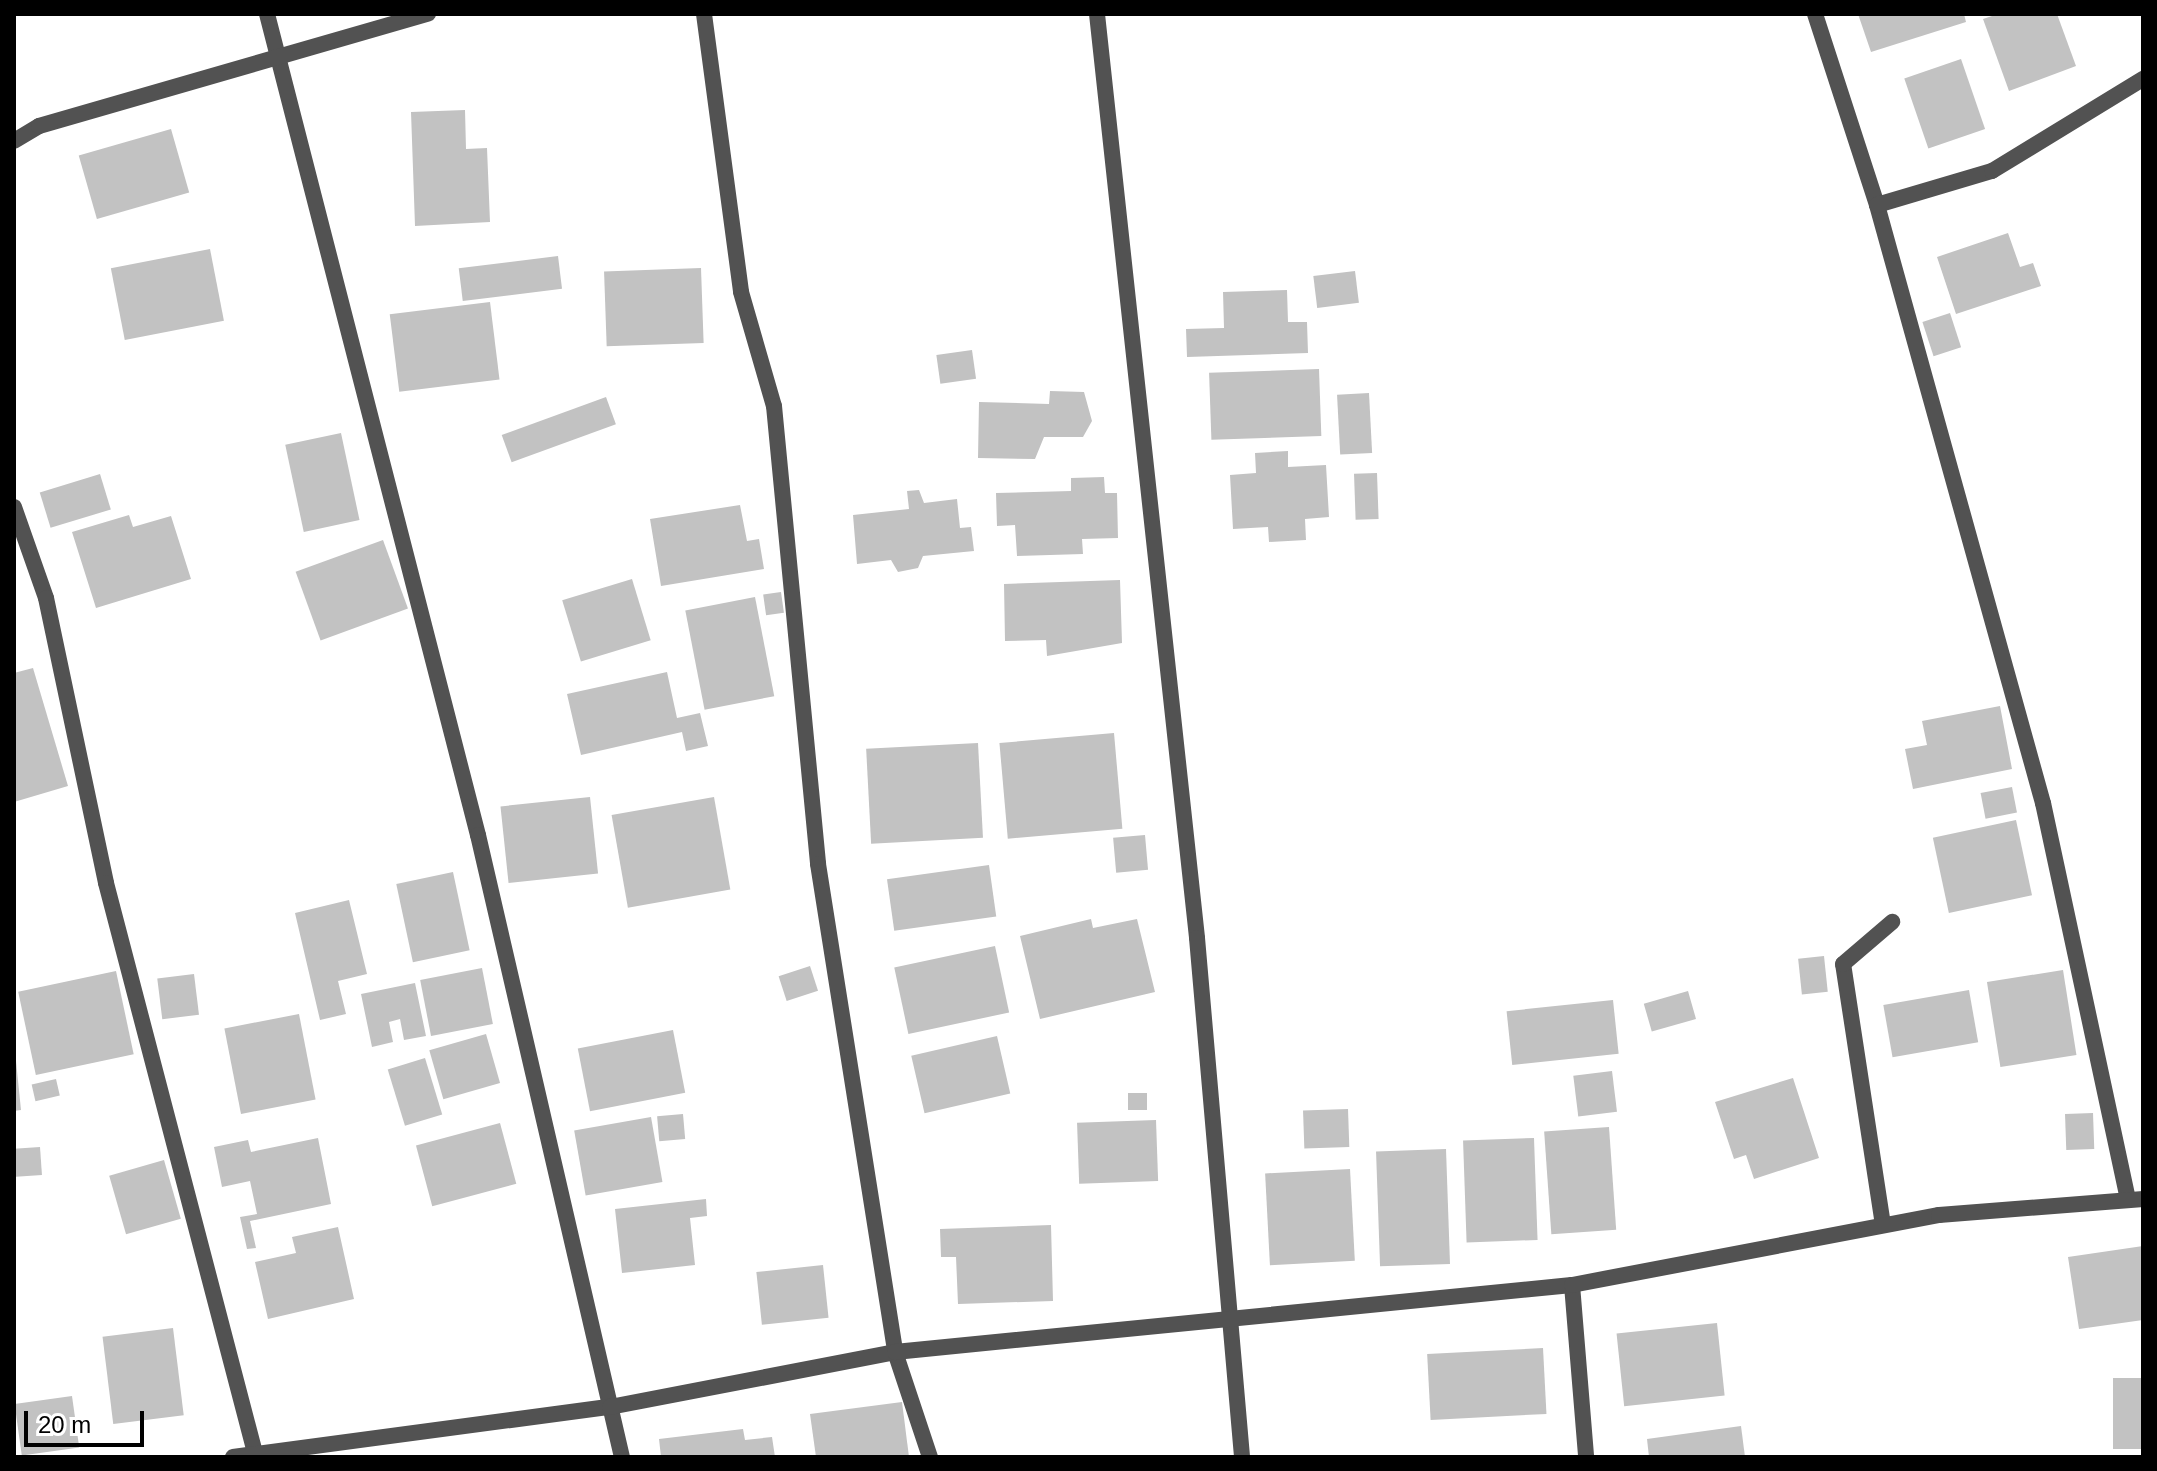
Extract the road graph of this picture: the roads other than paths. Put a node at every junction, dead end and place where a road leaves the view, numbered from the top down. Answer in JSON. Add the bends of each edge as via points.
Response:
{"nodes":[{"id":1,"x":267,"y":14,"type":"edge"},
{"id":2,"x":428,"y":14,"type":"edge"},
{"id":3,"x":704,"y":14,"type":"edge"},
{"id":4,"x":1097,"y":14,"type":"edge"},
{"id":5,"x":1815,"y":14,"type":"edge"},
{"id":6,"x":278,"y":54,"type":"junction"},
{"id":7,"x":2143,"y":79,"type":"edge"},
{"id":8,"x":14,"y":141,"type":"edge"},
{"id":9,"x":1877,"y":205,"type":"junction"},
{"id":10,"x":14,"y":507,"type":"edge"},
{"id":11,"x":1892,"y":922,"type":"dead end"},
{"id":12,"x":2136,"y":1199,"type":"edge"},
{"id":13,"x":1883,"y":1225,"type":"junction"},
{"id":14,"x":1572,"y":1285,"type":"junction"},
{"id":15,"x":1231,"y":1314,"type":"junction"},
{"id":16,"x":895,"y":1352,"type":"junction"},
{"id":17,"x":610,"y":1407,"type":"junction"},
{"id":18,"x":371,"y":1450,"type":"edge"},
{"id":19,"x":255,"y":1453,"type":"junction"},
{"id":20,"x":233,"y":1457,"type":"edge"},
{"id":21,"x":622,"y":1457,"type":"edge"},
{"id":22,"x":930,"y":1457,"type":"edge"},
{"id":23,"x":1242,"y":1457,"type":"edge"},
{"id":24,"x":1586,"y":1457,"type":"edge"}],
"edges":[{"from":1,"to":6,"type":"street"},
{"from":2,"to":6,"type":"street"},
{"from":3,"to":16,"type":"street","via":[[741,292],[774,406],[818,864]]},
{"from":4,"to":15,"type":"street"},
{"from":5,"to":9,"type":"street"},
{"from":6,"to":8,"type":"street","via":[[39,126]]},
{"from":6,"to":17,"type":"street","via":[[478,835]]},
{"from":7,"to":9,"type":"street","via":[[1992,171]]},
{"from":9,"to":12,"type":"street","via":[[2043,803]]},
{"from":10,"to":19,"type":"street","via":[[46,598],[106,883]]},
{"from":11,"to":13,"type":"street","via":[[1843,964]]},
{"from":12,"to":13,"type":"street"},
{"from":13,"to":14,"type":"street"},
{"from":14,"to":15,"type":"street"},
{"from":14,"to":24,"type":"street"},
{"from":15,"to":16,"type":"street"},
{"from":15,"to":23,"type":"street"},
{"from":16,"to":17,"type":"street"},
{"from":16,"to":22,"type":"street"},
{"from":17,"to":18,"type":"street"},
{"from":17,"to":21,"type":"street"},
{"from":18,"to":19,"type":"street"},
{"from":19,"to":20,"type":"street"}]}
